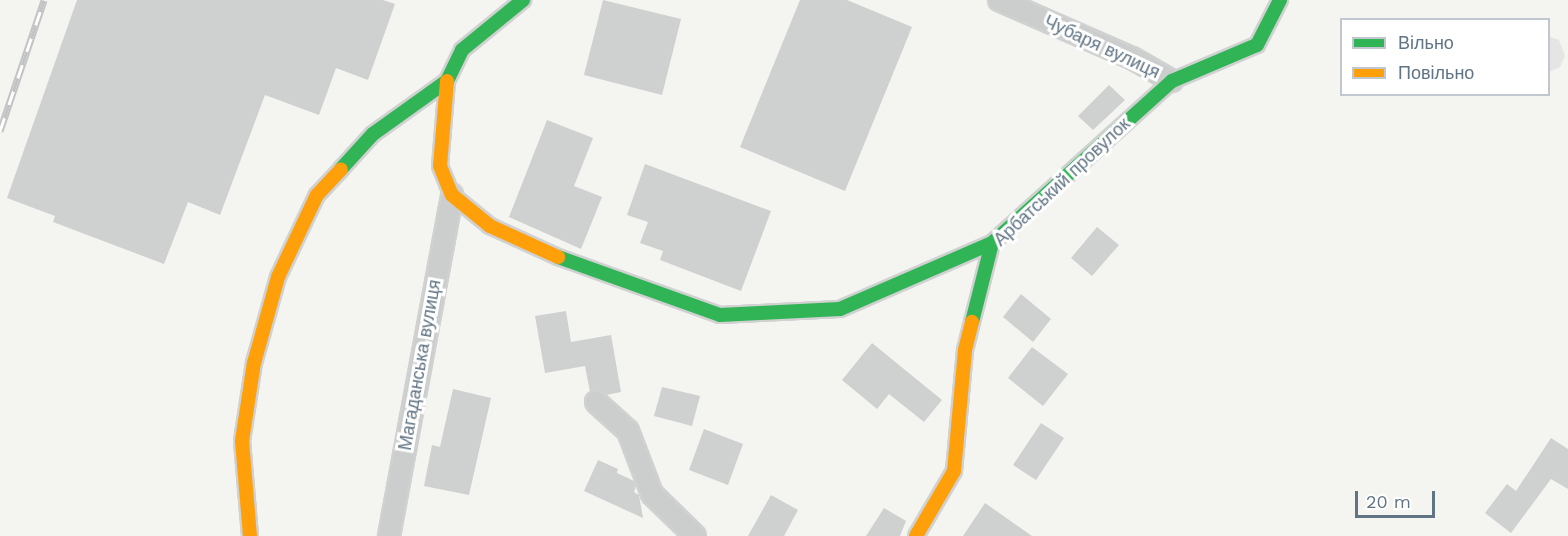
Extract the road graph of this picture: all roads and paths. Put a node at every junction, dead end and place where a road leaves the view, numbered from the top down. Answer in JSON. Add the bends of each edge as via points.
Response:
{"nodes":[{"id":1,"x":523,"y":0,"type":"edge"},
{"id":2,"x":999,"y":0,"type":"edge"},
{"id":3,"x":1280,"y":0,"type":"edge"},
{"id":4,"x":447,"y":81,"type":"junction"},
{"id":5,"x":1172,"y":81,"type":"junction"},
{"id":6,"x":452,"y":195,"type":"junction"},
{"id":7,"x":992,"y":243,"type":"junction"},
{"id":8,"x":596,"y":402,"type":"dead end"},
{"id":9,"x":250,"y":536,"type":"edge"},
{"id":10,"x":389,"y":536,"type":"edge"},
{"id":11,"x":695,"y":536,"type":"edge"},
{"id":12,"x":916,"y":536,"type":"edge"}],
"edges":[{"from":1,"to":4,"type":"street","via":[[462,50]]},
{"from":2,"to":5,"type":"street","name":"Чубаря вулиця","via":[[1132,58]]},
{"from":3,"to":5,"type":"street","name":"Арбатський провулок","via":[[1257,45]]},
{"from":4,"to":6,"type":"street","via":[[440,166]]},
{"from":4,"to":9,"type":"street","via":[[373,134],[316,195],[278,277],[254,363],[242,441]]},
{"from":5,"to":7,"type":"street","name":"Арбатський провулок"},
{"from":6,"to":7,"type":"street","via":[[490,226],[568,262],[720,315],[840,309]]},
{"from":6,"to":10,"type":"street","name":"Магаданська вулиця"},
{"from":7,"to":12,"type":"street","name":"Арбатський провулок","via":[[965,350],[954,471]]},
{"from":8,"to":11,"type":"street","via":[[628,431],[652,494]]}]}
